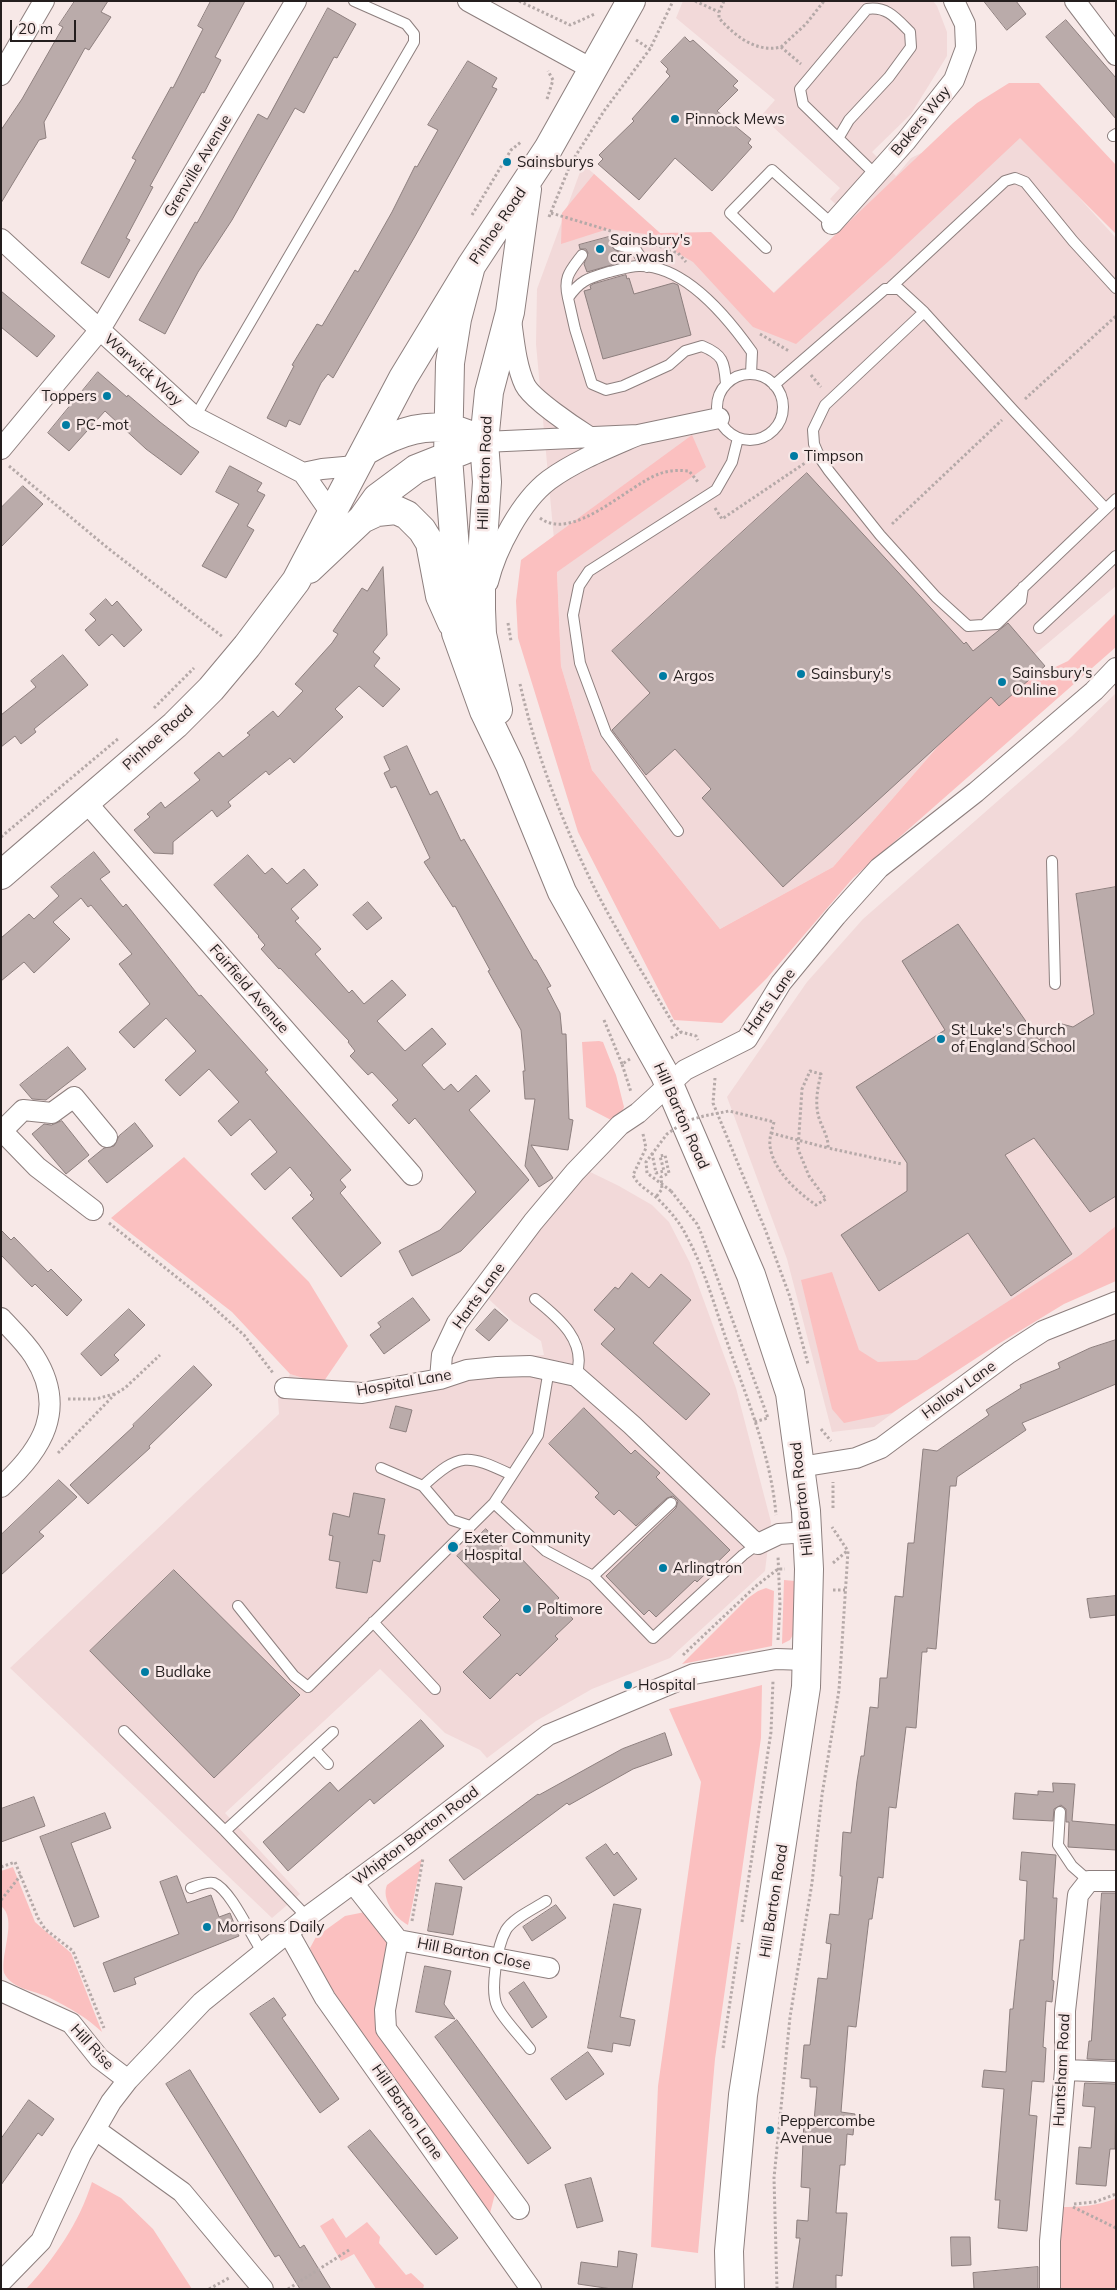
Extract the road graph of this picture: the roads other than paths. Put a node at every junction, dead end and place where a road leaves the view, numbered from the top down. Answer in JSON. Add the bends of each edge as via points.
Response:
{"nodes":[{"id":1,"x":44,"y":1,"type":"edge"},
{"id":2,"x":296,"y":1,"type":"edge"},
{"id":3,"x":354,"y":1,"type":"edge"},
{"id":4,"x":468,"y":1,"type":"edge"},
{"id":5,"x":631,"y":1,"type":"edge"},
{"id":6,"x":954,"y":1,"type":"edge"},
{"id":7,"x":1075,"y":1,"type":"edge"},
{"id":8,"x":1116,"y":55,"type":"edge"},
{"id":9,"x":592,"y":69,"type":"junction"},
{"id":10,"x":1,"y":75,"type":"edge"},
{"id":11,"x":839,"y":137,"type":"junction"},
{"id":12,"x":876,"y":175,"type":"junction"},
{"id":13,"x":529,"y":181,"type":"junction"},
{"id":14,"x":832,"y":224,"type":"joint"},
{"id":15,"x":1,"y":239,"type":"edge"},
{"id":16,"x":618,"y":245,"type":"dead end"},
{"id":17,"x":766,"y":248,"type":"dead end"},
{"id":18,"x":582,"y":255,"type":"dead end"},
{"id":19,"x":471,"y":266,"type":"junction"},
{"id":20,"x":647,"y":267,"type":"junction"},
{"id":21,"x":891,"y":287,"type":"junction"},
{"id":22,"x":1116,"y":288,"type":"edge"},
{"id":23,"x":568,"y":298,"type":"junction"},
{"id":24,"x":510,"y":312,"type":"junction"},
{"id":25,"x":924,"y":312,"type":"junction"},
{"id":26,"x":99,"y":331,"type":"junction"},
{"id":27,"x":751,"y":374,"type":"junction"},
{"id":28,"x":726,"y":384,"type":"junction"},
{"id":29,"x":774,"y":385,"type":"junction"},
{"id":30,"x":195,"y":417,"type":"junction"},
{"id":31,"x":719,"y":418,"type":"junction"},
{"id":32,"x":450,"y":427,"type":"junction"},
{"id":33,"x":638,"y":435,"type":"junction"},
{"id":34,"x":588,"y":436,"type":"junction"},
{"id":35,"x":738,"y":438,"type":"junction"},
{"id":36,"x":484,"y":442,"type":"junction"},
{"id":37,"x":1,"y":449,"type":"edge"},
{"id":38,"x":448,"y":457,"type":"junction"},
{"id":39,"x":360,"y":459,"type":"junction"},
{"id":40,"x":303,"y":473,"type":"junction"},
{"id":41,"x":1116,"y":499,"type":"edge"},
{"id":42,"x":1105,"y":508,"type":"junction"},
{"id":43,"x":331,"y":512,"type":"junction"},
{"id":44,"x":362,"y":519,"type":"junction"},
{"id":45,"x":1116,"y":556,"type":"edge"},
{"id":46,"x":296,"y":581,"type":"junction"},
{"id":47,"x":481,"y":609,"type":"junction"},
{"id":48,"x":1039,"y":628,"type":"dead end"},
{"id":49,"x":456,"y":633,"type":"junction"},
{"id":50,"x":1116,"y":668,"type":"edge"},
{"id":51,"x":510,"y":765,"type":"junction"},
{"id":52,"x":86,"y":802,"type":"junction"},
{"id":53,"x":678,"y":831,"type":"dead end"},
{"id":54,"x":1052,"y":861,"type":"dead end"},
{"id":55,"x":1,"y":875,"type":"edge"},
{"id":56,"x":1055,"y":984,"type":"dead end"},
{"id":57,"x":669,"y":1084,"type":"junction"},
{"id":58,"x":2,"y":1130,"type":"edge"},
{"id":59,"x":107,"y":1137,"type":"dead end"},
{"id":60,"x":412,"y":1176,"type":"dead end"},
{"id":61,"x":93,"y":1210,"type":"road end"},
{"id":62,"x":535,"y":1299,"type":"dead end"},
{"id":63,"x":1116,"y":1302,"type":"edge"},
{"id":64,"x":1,"y":1318,"type":"edge"},
{"id":65,"x":550,"y":1369,"type":"junction"},
{"id":66,"x":576,"y":1376,"type":"junction"},
{"id":67,"x":440,"y":1379,"type":"junction"},
{"id":68,"x":285,"y":1388,"type":"road end"},
{"id":69,"x":800,"y":1467,"type":"junction"},
{"id":70,"x":381,"y":1468,"type":"dead end"},
{"id":71,"x":512,"y":1474,"type":"junction"},
{"id":72,"x":423,"y":1486,"type":"junction"},
{"id":73,"x":1,"y":1487,"type":"edge"},
{"id":74,"x":494,"y":1503,"type":"junction"},
{"id":75,"x":671,"y":1503,"type":"dead end"},
{"id":76,"x":470,"y":1526,"type":"junction"},
{"id":77,"x":807,"y":1532,"type":"junction"},
{"id":78,"x":758,"y":1544,"type":"junction"},
{"id":79,"x":593,"y":1576,"type":"junction"},
{"id":80,"x":238,"y":1606,"type":"dead end"},
{"id":81,"x":373,"y":1622,"type":"junction"},
{"id":82,"x":806,"y":1660,"type":"junction"},
{"id":83,"x":435,"y":1689,"type":"dead end"},
{"id":84,"x":124,"y":1731,"type":"dead end"},
{"id":85,"x":333,"y":1732,"type":"dead end"},
{"id":86,"x":315,"y":1750,"type":"junction"},
{"id":87,"x":328,"y":1764,"type":"dead end"},
{"id":88,"x":1060,"y":1812,"type":"dead end"},
{"id":89,"x":225,"y":1831,"type":"junction"},
{"id":90,"x":1089,"y":1881,"type":"junction"},
{"id":91,"x":1116,"y":1881,"type":"edge"},
{"id":92,"x":353,"y":1883,"type":"junction"},
{"id":93,"x":191,"y":1888,"type":"dead end"},
{"id":94,"x":546,"y":1901,"type":"dead end"},
{"id":95,"x":307,"y":1917,"type":"junction"},
{"id":96,"x":288,"y":1932,"type":"junction"},
{"id":97,"x":403,"y":1940,"type":"junction"},
{"id":98,"x":262,"y":1953,"type":"junction"},
{"id":99,"x":497,"y":1959,"type":"junction"},
{"id":100,"x":549,"y":1968,"type":"dead end"},
{"id":101,"x":1,"y":1991,"type":"edge"},
{"id":102,"x":530,"y":2049,"type":"dead end"},
{"id":103,"x":1065,"y":2070,"type":"junction"},
{"id":104,"x":1116,"y":2072,"type":"edge"},
{"id":105,"x":128,"y":2080,"type":"junction"},
{"id":106,"x":96,"y":2130,"type":"junction"},
{"id":107,"x":519,"y":2208,"type":"dead end"},
{"id":108,"x":1,"y":2282,"type":"edge"},
{"id":109,"x":263,"y":2289,"type":"edge"},
{"id":110,"x":531,"y":2289,"type":"edge"},
{"id":111,"x":730,"y":2289,"type":"edge"},
{"id":112,"x":1050,"y":2289,"type":"edge"}],
"edges":[{"from":1,"to":10,"type":"street"},
{"from":2,"to":26,"type":"street","name":"Grenville Avenue"},
{"from":3,"to":30,"type":"lane","via":[[406,24],[414,34],[414,42]]},
{"from":4,"to":9,"type":"street"},
{"from":5,"to":9,"type":"main road","name":"Pinhoe Road"},
{"from":6,"to":12,"type":"street","name":"Bakers Way","via":[[964,24],[966,48],[954,80]]},
{"from":7,"to":8,"type":"street"},
{"from":9,"to":13,"type":"main road","name":"Pinhoe Road"},
{"from":11,"to":11,"type":"lane","via":[[803,104],[800,89],[867,9],[889,11],[910,32],[911,47],[889,77],[849,120]]},
{"from":11,"to":12,"type":"lane"},
{"from":12,"to":14,"type":"street","name":"Bakers Way"},
{"from":13,"to":19,"type":"main road","name":"Pinhoe Road"},
{"from":13,"to":24,"type":"main road","name":"Hill Barton Road"},
{"from":14,"to":17,"type":"lane","via":[[772,170],[730,213]]},
{"from":15,"to":26,"type":"street","name":"Warwick Way"},
{"from":16,"to":20,"type":"lane","via":[[636,250]]},
{"from":18,"to":23,"type":"lane","via":[[567,277]]},
{"from":19,"to":32,"type":"main road","name":"Hill Barton Road","via":[[450,363]]},
{"from":19,"to":39,"type":"main road","name":"Pinhoe Road","via":[[403,378]]},
{"from":20,"to":23,"type":"lane","via":[[596,276],[577,284]]},
{"from":20,"to":27,"type":"lane","via":[[661,269],[680,278],[722,314],[752,352]]},
{"from":21,"to":22,"type":"lane","via":[[987,196],[1005,181],[1015,178],[1026,182]]},
{"from":21,"to":25,"type":"lane","via":[[899,289]]},
{"from":21,"to":29,"type":"lane","via":[[884,289]]},
{"from":23,"to":28,"type":"lane","via":[[574,329],[592,384],[606,390],[624,386],[669,365],[685,351],[702,346],[717,353],[724,363]]},
{"from":24,"to":34,"type":"street","via":[[526,386],[563,421]]},
{"from":24,"to":36,"type":"main road","name":"Hill Barton Road","via":[[490,392]]},
{"from":25,"to":42,"type":"lane"},
{"from":25,"to":42,"type":"lane","via":[[824,405],[813,430],[820,458],[880,535],[936,597],[968,626],[985,624]]},
{"from":26,"to":30,"type":"street","name":"Warwick Way"},
{"from":26,"to":37,"type":"street","name":"Grenville Avenue"},
{"from":27,"to":28,"type":"lane","via":[[733,378]]},
{"from":27,"to":29,"type":"lane","via":[[761,376]]},
{"from":28,"to":31,"type":"lane","via":[[718,400]]},
{"from":29,"to":35,"type":"lane","via":[[782,405],[777,425],[760,438]]},
{"from":30,"to":40,"type":"street","name":"Warwick Way"},
{"from":31,"to":33,"type":"street"},
{"from":31,"to":35,"type":"lane","via":[[723,426]]},
{"from":32,"to":36,"type":"main road"},
{"from":32,"to":38,"type":"main road","name":"Hill Barton Road"},
{"from":32,"to":39,"type":"main road","via":[[410,429],[390,436]]},
{"from":33,"to":34,"type":"street"},
{"from":33,"to":47,"type":"street","via":[[586,458],[548,481],[525,505],[506,533],[492,564]]},
{"from":34,"to":36,"type":"street"},
{"from":35,"to":53,"type":"lane","via":[[732,462],[716,490],[589,571],[579,586],[573,615],[580,663],[606,733]]},
{"from":36,"to":38,"type":"main road","name":"Pinhoe Road"},
{"from":36,"to":47,"type":"main road","name":"Hill Barton Road","via":[[487,482]]},
{"from":38,"to":44,"type":"main road","name":"Pinhoe Road","via":[[416,469],[377,498]]},
{"from":38,"to":49,"type":"main road","name":"Hill Barton Road","via":[[458,589]]},
{"from":39,"to":40,"type":"street"},
{"from":39,"to":43,"type":"main road","name":"Pinhoe Road"},
{"from":40,"to":43,"type":"street","name":"Warwick Way"},
{"from":41,"to":42,"type":"lane"},
{"from":43,"to":46,"type":"main road","name":"Pinhoe Road"},
{"from":44,"to":46,"type":"main road","name":"Pinhoe Road"},
{"from":44,"to":49,"type":"main road","name":"Pinhoe Road","via":[[377,512],[396,510],[407,514],[422,530],[430,543],[440,596]]},
{"from":45,"to":48,"type":"lane"},
{"from":46,"to":52,"type":"main road","name":"Pinhoe Road","via":[[211,689]]},
{"from":47,"to":51,"type":"main road","name":"Hill Barton Road","via":[[482,634]]},
{"from":49,"to":51,"type":"main road","name":"Hill Barton Road","via":[[484,711]]},
{"from":50,"to":57,"type":"street","name":"Harts Lane","via":[[1094,691],[976,792],[879,868],[781,984],[746,1038],[705,1058]]},
{"from":51,"to":57,"type":"main road","name":"Hill Barton Road","via":[[562,892]]},
{"from":52,"to":55,"type":"main road","name":"Pinhoe Road"},
{"from":52,"to":60,"type":"street","name":"Fairfield Avenue"},
{"from":54,"to":56,"type":"lane"},
{"from":57,"to":67,"type":"street","name":"Harts Lane","via":[[620,1125],[533,1222],[457,1323],[442,1354]]},
{"from":57,"to":69,"type":"main road","name":"Hill Barton Road","via":[[751,1275],[790,1393]]},
{"from":58,"to":59,"type":"street","via":[[23,1110],[52,1113],[74,1097]]},
{"from":58,"to":61,"type":"street","via":[[37,1167]]},
{"from":62,"to":66,"type":"lane","via":[[559,1318],[570,1334],[579,1353],[580,1365]]},
{"from":63,"to":69,"type":"street","name":"Hollow Lane","via":[[1043,1331],[881,1448],[856,1458]]},
{"from":64,"to":73,"type":"street","via":[[34,1355],[44,1375],[51,1405],[44,1437],[32,1456]]},
{"from":65,"to":66,"type":"street","name":"Hospital Lane"},
{"from":65,"to":67,"type":"street","name":"Hospital Lane","via":[[497,1367],[467,1370]]},
{"from":65,"to":71,"type":"lane","via":[[538,1435]]},
{"from":66,"to":78,"type":"street","name":"Hospital Lane"},
{"from":67,"to":68,"type":"street","name":"Hospital Lane","via":[[362,1393]]},
{"from":69,"to":77,"type":"main road","name":"Hill Barton Road"},
{"from":70,"to":72,"type":"lane"},
{"from":71,"to":72,"type":"lane","via":[[472,1459],[455,1460]]},
{"from":71,"to":74,"type":"lane"},
{"from":72,"to":76,"type":"lane","via":[[452,1520]]},
{"from":74,"to":76,"type":"lane"},
{"from":74,"to":79,"type":"lane","via":[[546,1551]]},
{"from":75,"to":79,"type":"lane"},
{"from":76,"to":81,"type":"lane"},
{"from":77,"to":78,"type":"street","via":[[779,1534]]},
{"from":77,"to":82,"type":"main road","name":"Hill Barton Road"},
{"from":78,"to":79,"type":"lane","via":[[653,1638]]},
{"from":80,"to":81,"type":"lane","via":[[294,1676],[308,1687]]},
{"from":81,"to":83,"type":"lane"},
{"from":82,"to":92,"type":"street","name":"Whipton Barton Road","via":[[776,1659],[694,1674],[548,1735]]},
{"from":82,"to":111,"type":"main road","name":"Hill Barton Road","via":[[806,1687],[743,2095],[730,2251]]},
{"from":84,"to":89,"type":"lane"},
{"from":85,"to":86,"type":"lane"},
{"from":86,"to":87,"type":"lane"},
{"from":86,"to":89,"type":"lane"},
{"from":88,"to":90,"type":"lane","via":[[1058,1845],[1072,1866]]},
{"from":89,"to":95,"type":"lane"},
{"from":90,"to":91,"type":"street"},
{"from":90,"to":103,"type":"street","name":"Huntsham Road","via":[[1078,1895],[1064,2012]]},
{"from":92,"to":95,"type":"street","name":"Whipton Barton Road"},
{"from":92,"to":97,"type":"street"},
{"from":93,"to":98,"type":"lane","via":[[214,1883],[229,1896]]},
{"from":94,"to":99,"type":"lane","via":[[506,1930]]},
{"from":95,"to":96,"type":"street","name":"Whipton Barton Road"},
{"from":96,"to":98,"type":"street","name":"Whipton Barton Road"},
{"from":96,"to":110,"type":"street","name":"Hill Barton Lane","via":[[326,1998]]},
{"from":97,"to":99,"type":"street","name":"Hill Barton Close"},
{"from":97,"to":107,"type":"street","name":"Hill Barton Lane","via":[[385,2010],[386,2028]]},
{"from":98,"to":105,"type":"street","name":"Whipton Barton Road","via":[[202,2002]]},
{"from":99,"to":100,"type":"street","name":"Hill Barton Close"},
{"from":99,"to":102,"type":"lane","via":[[494,1985],[497,2006]]},
{"from":101,"to":105,"type":"street","name":"Hill Rise","via":[[71,2023],[99,2058]]},
{"from":103,"to":104,"type":"street"},
{"from":103,"to":112,"type":"street","name":"Huntsham Road","via":[[1050,2241]]},
{"from":105,"to":106,"type":"street","name":"Whipton Barton Road"},
{"from":106,"to":108,"type":"street","name":"Whipton Barton Road","via":[[81,2154],[41,2240]]},
{"from":106,"to":109,"type":"street","via":[[182,2192]]}]}
